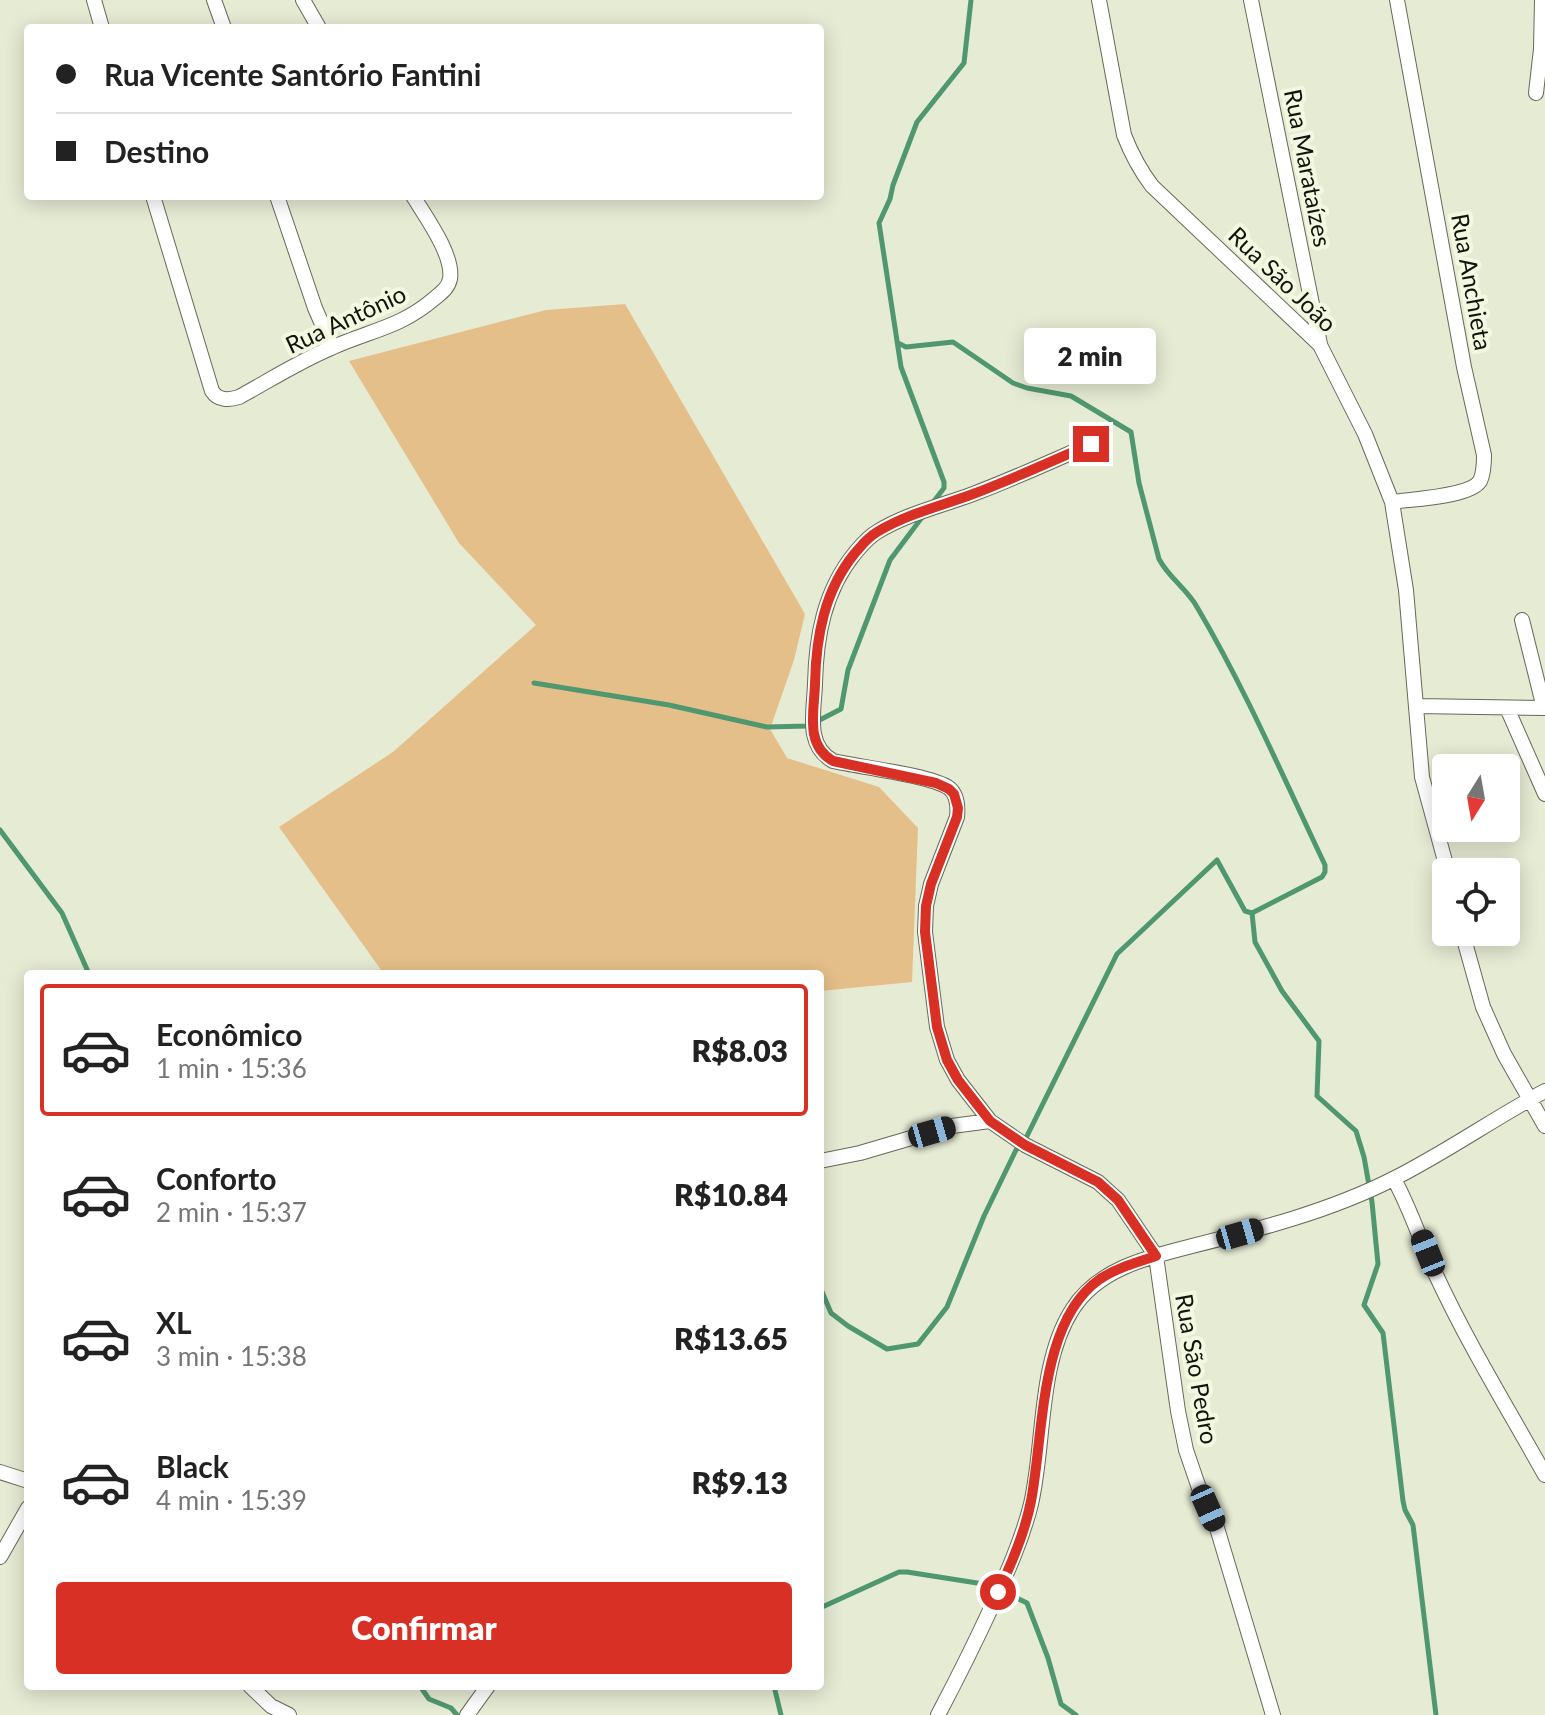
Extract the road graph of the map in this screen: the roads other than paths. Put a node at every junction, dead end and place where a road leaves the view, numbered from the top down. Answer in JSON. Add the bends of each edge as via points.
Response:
{"nodes":[{"id":1,"x":94,"y":0,"type":"edge"},
{"id":2,"x":214,"y":0,"type":"edge"},
{"id":3,"x":303,"y":0,"type":"edge"},
{"id":4,"x":1099,"y":0,"type":"edge"},
{"id":5,"x":1251,"y":0,"type":"edge"},
{"id":6,"x":1397,"y":0,"type":"edge"},
{"id":7,"x":1542,"y":0,"type":"edge"},
{"id":8,"x":101,"y":24,"type":"edge"},
{"id":9,"x":223,"y":24,"type":"edge"},
{"id":10,"x":317,"y":24,"type":"edge"},
{"id":11,"x":1536,"y":93,"type":"dead end"},
{"id":12,"x":154,"y":200,"type":"edge"},
{"id":13,"x":278,"y":200,"type":"edge"},
{"id":14,"x":415,"y":200,"type":"edge"},
{"id":15,"x":1320,"y":345,"type":"junction"},
{"id":16,"x":332,"y":347,"type":"junction"},
{"id":17,"x":1091,"y":444,"type":"dead end"},
{"id":18,"x":1392,"y":502,"type":"junction"},
{"id":19,"x":1522,"y":620,"type":"dead end"},
{"id":20,"x":1416,"y":706,"type":"junction"},
{"id":21,"x":1507,"y":708,"type":"junction"},
{"id":22,"x":1544,"y":708,"type":"edge"},
{"id":23,"x":1545,"y":794,"type":"edge"},
{"id":24,"x":1444,"y":858,"type":"edge"},
{"id":25,"x":1466,"y":946,"type":"edge"},
{"id":26,"x":1545,"y":1091,"type":"edge"},
{"id":27,"x":1530,"y":1099,"type":"junction"},
{"id":28,"x":990,"y":1121,"type":"junction"},
{"id":29,"x":1545,"y":1126,"type":"edge"},
{"id":30,"x":824,"y":1160,"type":"edge"},
{"id":31,"x":1394,"y":1179,"type":"junction"},
{"id":32,"x":1156,"y":1256,"type":"junction"},
{"id":33,"x":0,"y":1472,"type":"edge"},
{"id":34,"x":1545,"y":1475,"type":"edge"},
{"id":35,"x":24,"y":1480,"type":"edge"},
{"id":36,"x":24,"y":1515,"type":"edge"},
{"id":37,"x":0,"y":1557,"type":"edge"},
{"id":38,"x":254,"y":1690,"type":"edge"},
{"id":39,"x":485,"y":1690,"type":"edge"},
{"id":40,"x":289,"y":1715,"type":"edge"},
{"id":41,"x":467,"y":1715,"type":"edge"},
{"id":42,"x":938,"y":1715,"type":"edge"},
{"id":43,"x":1273,"y":1715,"type":"edge"}],
"edges":[{"from":1,"to":8,"type":"street"},
{"from":2,"to":9,"type":"street"},
{"from":3,"to":10,"type":"street"},
{"from":4,"to":15,"type":"street","name":"Rua São João","via":[[1124,135],[1142,172]]},
{"from":5,"to":15,"type":"street","name":"Rua Marataízes"},
{"from":6,"to":18,"type":"street","name":"Rua Anchieta","via":[[1484,464],[1479,481],[1461,492]]},
{"from":7,"to":11,"type":"street"},
{"from":12,"to":16,"type":"street","name":"Rua Antônio","via":[[215,395],[235,399]]},
{"from":13,"to":16,"type":"street"},
{"from":14,"to":16,"type":"street","name":"Rua Antônio","via":[[449,264],[446,288],[402,321]]},
{"from":15,"to":18,"type":"street","name":"Rua São João"},
{"from":17,"to":28,"type":"street","via":[[897,521],[866,539],[838,577],[816,651],[813,734],[824,756],[936,783],[957,800],[957,817],[931,884],[925,932],[937,1027],[947,1060]]},
{"from":18,"to":20,"type":"street","name":"Rua São João"},
{"from":19,"to":22,"type":"street"},
{"from":20,"to":21,"type":"street"},
{"from":20,"to":24,"type":"street","name":"Rua São João","via":[[1422,777]]},
{"from":21,"to":22,"type":"street"},
{"from":21,"to":23,"type":"street"},
{"from":25,"to":27,"type":"street","via":[[1483,1007]]},
{"from":26,"to":27,"type":"street"},
{"from":27,"to":29,"type":"street"},
{"from":27,"to":31,"type":"street"},
{"from":28,"to":30,"type":"street"},
{"from":28,"to":32,"type":"street","via":[[1098,1182],[1118,1200]]},
{"from":31,"to":32,"type":"street","via":[[1283,1222]]},
{"from":31,"to":34,"type":"street","via":[[1436,1274]]},
{"from":32,"to":42,"type":"street","via":[[1099,1279],[1072,1308],[1060,1332],[1024,1529]]},
{"from":32,"to":43,"type":"street","name":"Rua São Pedro","via":[[1186,1450],[1217,1528]]},
{"from":33,"to":35,"type":"street"},
{"from":36,"to":37,"type":"street"},
{"from":38,"to":40,"type":"street"},
{"from":39,"to":41,"type":"street"}]}
